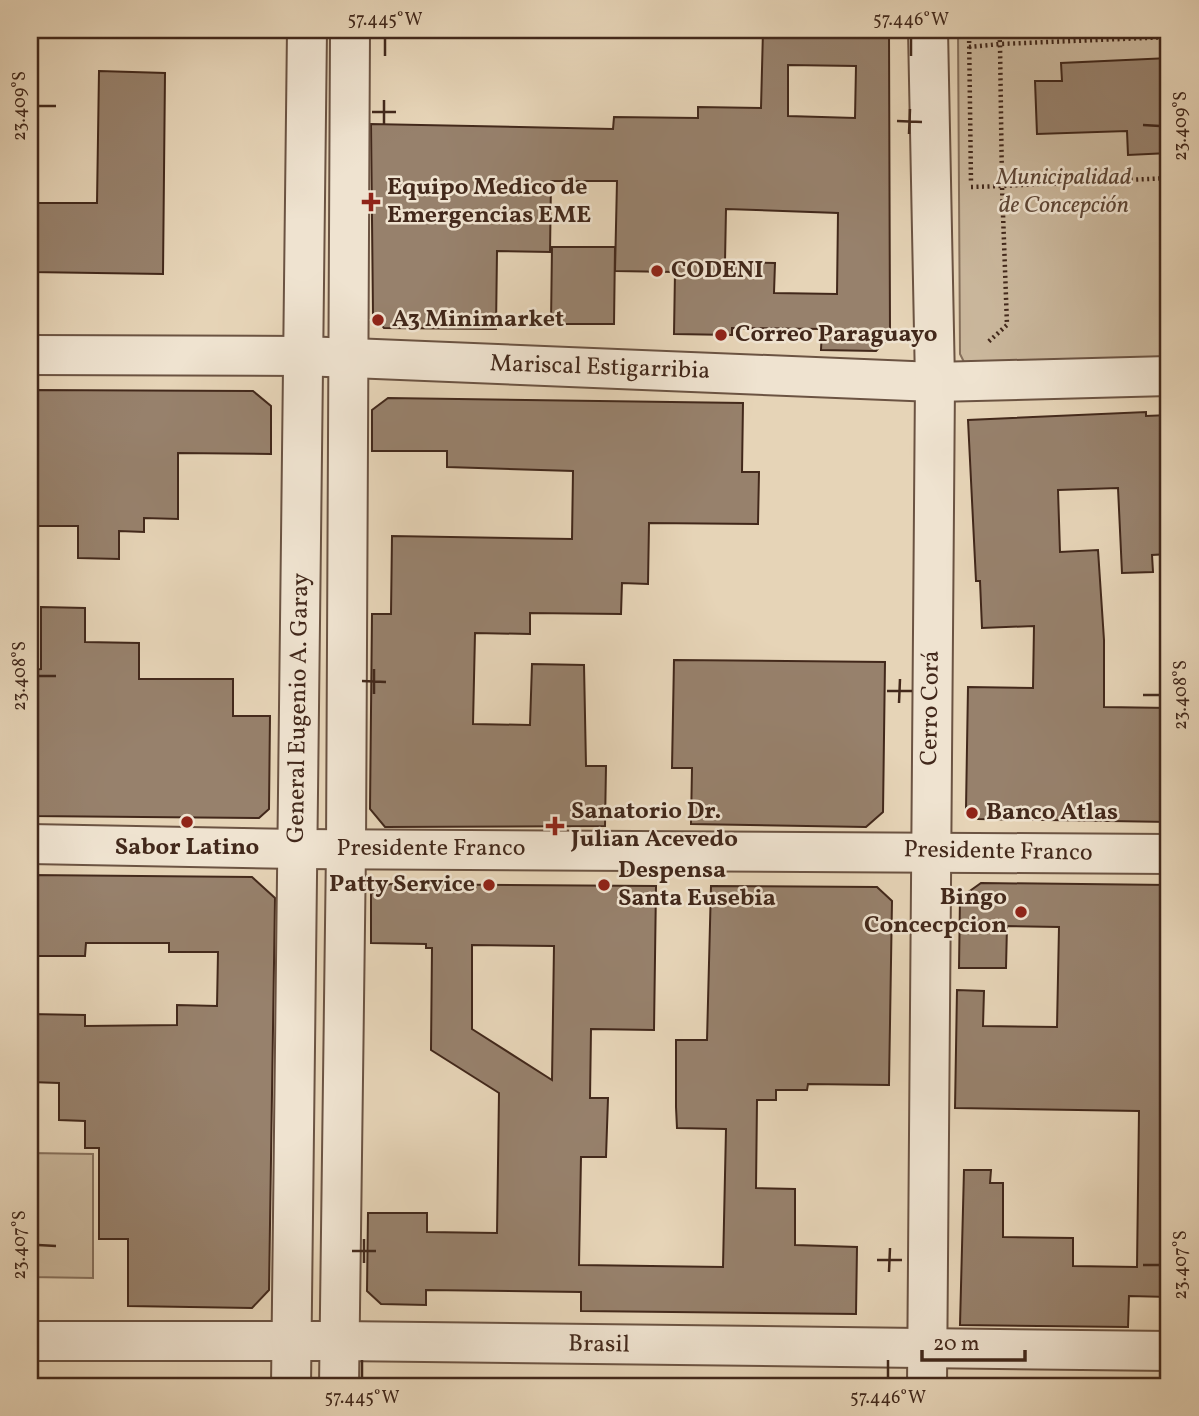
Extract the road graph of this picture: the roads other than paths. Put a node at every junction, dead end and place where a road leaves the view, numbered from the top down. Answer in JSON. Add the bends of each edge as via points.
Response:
{"nodes":[{"id":1,"x":307,"y":30,"type":"edge"},
{"id":2,"x":350,"y":30,"type":"edge"},
{"id":3,"x":928,"y":30,"type":"edge"},
{"id":4,"x":30,"y":355,"type":"edge"},
{"id":5,"x":303,"y":356,"type":"junction"},
{"id":6,"x":346,"y":358,"type":"junction"},
{"id":7,"x":1169,"y":376,"type":"edge"},
{"id":8,"x":935,"y":382,"type":"junction"},
{"id":9,"x":30,"y":844,"type":"edge"},
{"id":10,"x":298,"y":849,"type":"junction"},
{"id":11,"x":346,"y":849,"type":"junction"},
{"id":12,"x":929,"y":851,"type":"junction"},
{"id":13,"x":1169,"y":854,"type":"edge"},
{"id":14,"x":30,"y":1341,"type":"edge"},
{"id":15,"x":339,"y":1341,"type":"junction"},
{"id":16,"x":291,"y":1342,"type":"junction"},
{"id":17,"x":1169,"y":1351,"type":"edge"},
{"id":18,"x":927,"y":1368,"type":"edge"},
{"id":19,"x":291,"y":1386,"type":"edge"},
{"id":20,"x":339,"y":1386,"type":"edge"}],
"edges":[{"from":1,"to":5,"type":"street","name":"General Eugenio A. Garay"},
{"from":2,"to":6,"type":"street","name":"General Eugenio A. Garay"},
{"from":3,"to":8,"type":"street","name":"Cerro Corá"},
{"from":4,"to":5,"type":"street","name":"Mariscal Estigarribia"},
{"from":5,"to":6,"type":"street","name":"Mariscal Estigarribia"},
{"from":5,"to":10,"type":"street","name":"General Eugenio A. Garay"},
{"from":6,"to":8,"type":"street","name":"Mariscal Estigarribia"},
{"from":6,"to":11,"type":"street","name":"General Eugenio A. Garay"},
{"from":7,"to":8,"type":"street","name":"Mariscal Estigarribia"},
{"from":8,"to":12,"type":"street","name":"Cerro Corá"},
{"from":9,"to":10,"type":"street","name":"Presidente Franco"},
{"from":10,"to":11,"type":"street","name":"Presidente Franco"},
{"from":10,"to":16,"type":"street","name":"General Eugenio A. Garay"},
{"from":11,"to":12,"type":"street","name":"Presidente Franco"},
{"from":11,"to":15,"type":"street","name":"General Eugenio A. Garay"},
{"from":12,"to":13,"type":"street","name":"Presidente Franco"},
{"from":12,"to":18,"type":"street","name":"Cerro Corá"},
{"from":14,"to":16,"type":"street","name":"Brasil"},
{"from":15,"to":16,"type":"street","name":"Brasil"},
{"from":15,"to":18,"type":"street","name":"Brasil"},
{"from":15,"to":20,"type":"street","name":"General Eugenio A. Garay"},
{"from":16,"to":19,"type":"street","name":"General Eugenio A. Garay"},
{"from":17,"to":18,"type":"street","name":"Brasil"}]}
